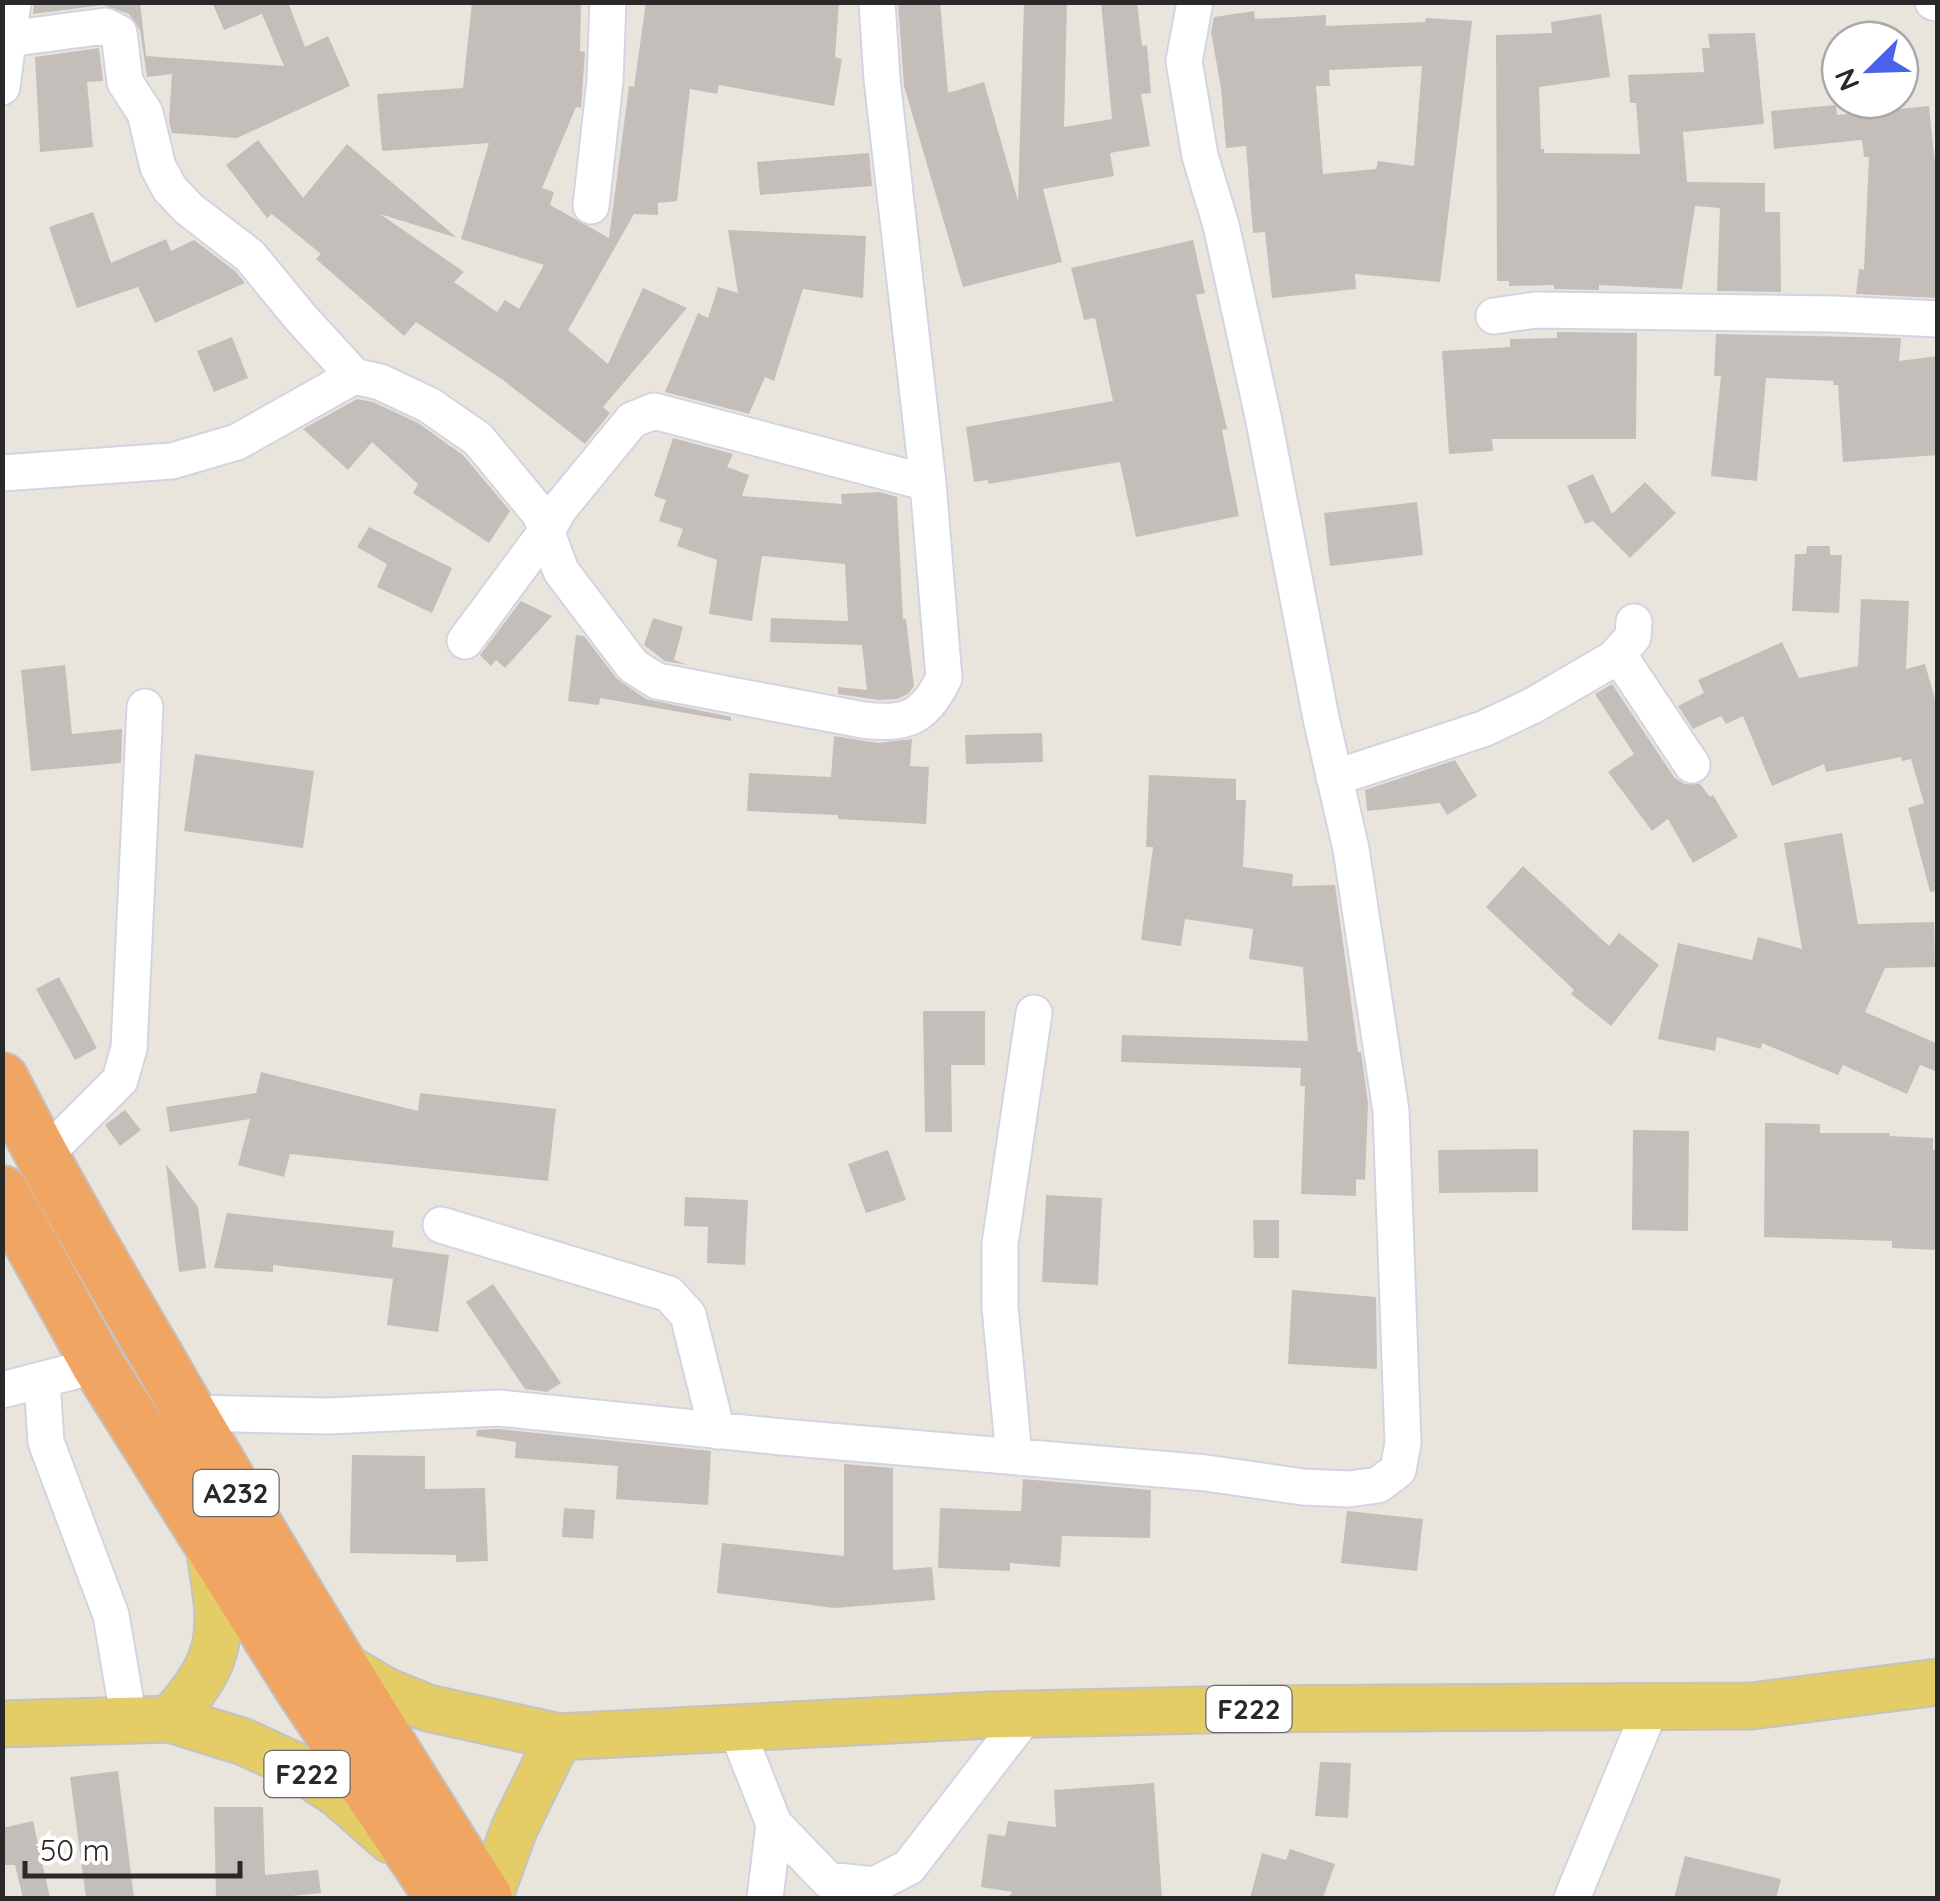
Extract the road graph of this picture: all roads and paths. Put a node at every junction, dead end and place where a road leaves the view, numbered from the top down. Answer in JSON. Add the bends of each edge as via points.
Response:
{"nodes":[{"id":1,"x":13,"y":2,"type":"edge"},
{"id":2,"x":608,"y":2,"type":"edge"},
{"id":3,"x":877,"y":2,"type":"edge"},
{"id":4,"x":1195,"y":2,"type":"edge"},
{"id":5,"x":8,"y":39,"type":"junction"},
{"id":6,"x":2,"y":86,"type":"edge"},
{"id":7,"x":591,"y":206,"type":"dead end"},
{"id":8,"x":1494,"y":316,"type":"dead end"},
{"id":9,"x":1938,"y":319,"type":"edge"},
{"id":10,"x":354,"y":376,"type":"junction"},
{"id":11,"x":2,"y":473,"type":"edge"},
{"id":12,"x":928,"y":483,"type":"junction"},
{"id":13,"x":548,"y":529,"type":"junction"},
{"id":14,"x":1634,"y":622,"type":"dead end"},
{"id":15,"x":464,"y":641,"type":"dead end"},
{"id":16,"x":1618,"y":654,"type":"junction"},
{"id":17,"x":145,"y":708,"type":"dead end"},
{"id":18,"x":1692,"y":765,"type":"dead end"},
{"id":19,"x":1334,"y":778,"type":"junction"},
{"id":20,"x":1034,"y":1013,"type":"dead end"},
{"id":21,"x":2,"y":1078,"type":"edge"},
{"id":22,"x":42,"y":1158,"type":"junction"},
{"id":23,"x":2,"y":1192,"type":"edge"},
{"id":24,"x":441,"y":1225,"type":"dead end"},
{"id":25,"x":98,"y":1365,"type":"junction"},
{"id":26,"x":42,"y":1381,"type":"junction"},
{"id":27,"x":2,"y":1390,"type":"edge"},
{"id":28,"x":189,"y":1413,"type":"junction"},
{"id":29,"x":717,"y":1430,"type":"junction"},
{"id":30,"x":1014,"y":1456,"type":"junction"},
{"id":31,"x":208,"y":1540,"type":"junction"},
{"id":32,"x":336,"y":1662,"type":"junction"},
{"id":33,"x":1938,"y":1682,"type":"edge"},
{"id":34,"x":1651,"y":1707,"type":"junction"},
{"id":35,"x":1027,"y":1714,"type":"junction"},
{"id":36,"x":150,"y":1720,"type":"junction"},
{"id":37,"x":2,"y":1724,"type":"edge"},
{"id":38,"x":736,"y":1728,"type":"junction"},
{"id":39,"x":559,"y":1737,"type":"junction"},
{"id":40,"x":774,"y":1824,"type":"junction"},
{"id":41,"x":432,"y":1883,"type":"edge"},
{"id":42,"x":908,"y":1883,"type":"edge"},
{"id":43,"x":487,"y":1898,"type":"edge"},
{"id":44,"x":765,"y":1898,"type":"edge"},
{"id":45,"x":1572,"y":1898,"type":"edge"}],
"edges":[{"from":1,"to":5,"type":"street"},
{"from":2,"to":7,"type":"street"},
{"from":3,"to":12,"type":"street"},
{"from":4,"to":19,"type":"street","via":[[1184,60],[1200,156],[1264,422]]},
{"from":5,"to":6,"type":"street"},
{"from":5,"to":10,"type":"street","via":[[105,26],[119,34],[125,82],[144,113],[170,189],[250,256]]},
{"from":8,"to":9,"type":"street","via":[[1536,310]]},
{"from":10,"to":11,"type":"street","via":[[237,442],[172,461]]},
{"from":10,"to":13,"type":"street","via":[[429,405],[478,439]]},
{"from":12,"to":13,"type":"street","via":[[654,411],[632,420]]},
{"from":12,"to":13,"type":"street","via":[[944,678],[921,710],[892,723],[657,681],[633,666],[561,571]]},
{"from":13,"to":15,"type":"street"},
{"from":14,"to":16,"type":"street","via":[[1633,637]]},
{"from":16,"to":18,"type":"street"},
{"from":16,"to":19,"type":"street","via":[[1483,729]]},
{"from":17,"to":22,"type":"street","via":[[130,1048],[120,1080]]},
{"from":19,"to":30,"type":"street","via":[[1392,1111],[1403,1443],[1398,1470],[1378,1485],[1302,1488]]},
{"from":20,"to":30,"type":"street","via":[[1000,1244]]},
{"from":21,"to":22,"type":"highway","number":"A232"},
{"from":22,"to":28,"type":"highway","number":"A232"},
{"from":23,"to":25,"type":"highway","number":"A232"},
{"from":24,"to":29,"type":"street","via":[[670,1294],[688,1315]]},
{"from":25,"to":26,"type":"street"},
{"from":25,"to":31,"type":"highway","number":"A232"},
{"from":26,"to":27,"type":"street"},
{"from":26,"to":36,"type":"street","via":[[46,1442]]},
{"from":28,"to":29,"type":"street","via":[[328,1416],[499,1408]]},
{"from":28,"to":32,"type":"highway","number":"A232"},
{"from":29,"to":30,"type":"street"},
{"from":31,"to":36,"type":"main road","via":[[220,1620],[214,1658],[199,1688]]},
{"from":31,"to":41,"type":"highway","number":"A232"},
{"from":32,"to":39,"type":"main road","number":"F222","via":[[428,1708]]},
{"from":32,"to":43,"type":"highway","number":"A232"},
{"from":33,"to":34,"type":"main road","number":"F222","via":[[1752,1706]]},
{"from":34,"to":35,"type":"main road","number":"F222"},
{"from":34,"to":45,"type":"street"},
{"from":35,"to":38,"type":"main road","number":"F222"},
{"from":35,"to":42,"type":"street"},
{"from":36,"to":37,"type":"main road","number":"F222"},
{"from":36,"to":41,"type":"main road","number":"F222","via":[[244,1742],[294,1765],[338,1794]]},
{"from":38,"to":39,"type":"main road","number":"F222"},
{"from":38,"to":40,"type":"street"},
{"from":39,"to":43,"type":"main road"},
{"from":40,"to":42,"type":"street","via":[[828,1880]]},
{"from":40,"to":44,"type":"street"}]}
